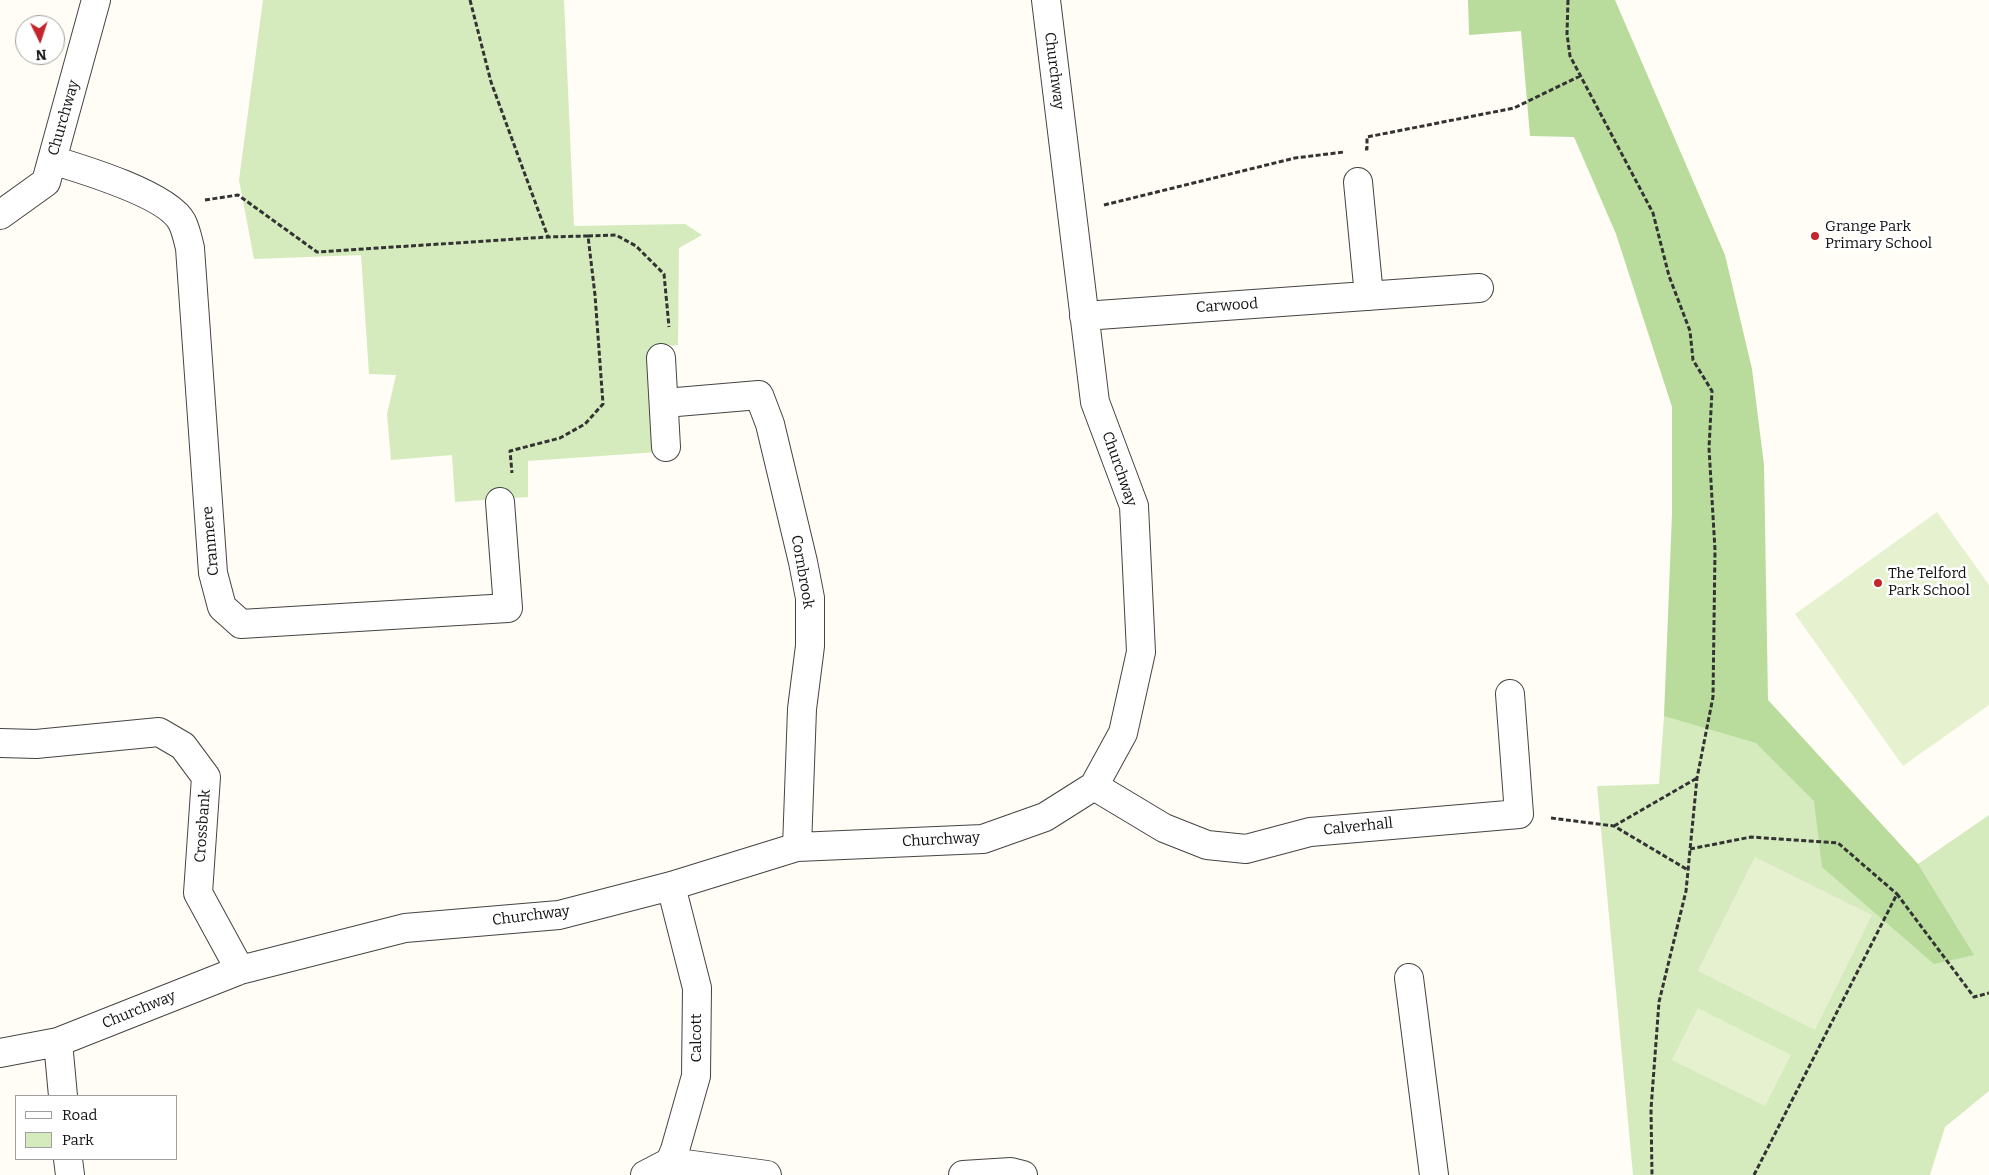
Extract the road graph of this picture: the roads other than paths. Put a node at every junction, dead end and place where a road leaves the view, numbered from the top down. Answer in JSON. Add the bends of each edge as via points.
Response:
{"nodes":[{"id":1,"x":96,"y":0,"type":"edge"},
{"id":2,"x":1046,"y":0,"type":"edge"},
{"id":3,"x":52,"y":160,"type":"junction"},
{"id":4,"x":1358,"y":182,"type":"dead end"},
{"id":5,"x":0,"y":215,"type":"edge"},
{"id":6,"x":1479,"y":288,"type":"dead end"},
{"id":7,"x":1369,"y":296,"type":"junction"},
{"id":8,"x":1084,"y":316,"type":"junction"},
{"id":9,"x":661,"y":358,"type":"road end"},
{"id":10,"x":665,"y":403,"type":"junction"},
{"id":11,"x":666,"y":447,"type":"dead end"},
{"id":12,"x":500,"y":502,"type":"road end"},
{"id":13,"x":1510,"y":694,"type":"dead end"},
{"id":14,"x":0,"y":743,"type":"edge"},
{"id":15,"x":1094,"y":786,"type":"junction"},
{"id":16,"x":797,"y":847,"type":"junction"},
{"id":17,"x":670,"y":886,"type":"junction"},
{"id":18,"x":240,"y":970,"type":"junction"},
{"id":19,"x":1409,"y":978,"type":"dead end"},
{"id":20,"x":58,"y":1042,"type":"junction"},
{"id":21,"x":0,"y":1053,"type":"edge"},
{"id":22,"x":63,"y":1095,"type":"edge"},
{"id":23,"x":68,"y":1160,"type":"edge"},
{"id":24,"x":670,"y":1162,"type":"junction"},
{"id":25,"x":70,"y":1175,"type":"edge"},
{"id":26,"x":645,"y":1175,"type":"edge"},
{"id":27,"x":766,"y":1175,"type":"edge"},
{"id":28,"x":963,"y":1175,"type":"edge"},
{"id":29,"x":1022,"y":1175,"type":"edge"},
{"id":30,"x":1434,"y":1175,"type":"edge"}],
"edges":[{"from":1,"to":3,"type":"street","name":"Churchway"},
{"from":2,"to":8,"type":"street","name":"Churchway"},
{"from":3,"to":5,"type":"street","name":"Churchway","via":[[46,182]]},
{"from":3,"to":12,"type":"street","name":"Cranmere","via":[[130,187],[164,205],[181,221],[190,248],[213,573],[222,607],[242,624],[508,608]]},
{"from":4,"to":7,"type":"street"},
{"from":6,"to":7,"type":"street","name":"Carwood"},
{"from":7,"to":8,"type":"street","name":"Carwood"},
{"from":8,"to":15,"type":"street","name":"Churchway","via":[[1095,402],[1134,506],[1141,652],[1123,733]]},
{"from":9,"to":10,"type":"street"},
{"from":10,"to":11,"type":"street"},
{"from":10,"to":16,"type":"street","name":"Cornbrook","via":[[759,395],[770,424],[810,598],[810,646],[802,709]]},
{"from":13,"to":15,"type":"street","name":"Calverhall","via":[[1519,814],[1310,832],[1246,849],[1207,845],[1164,828]]},
{"from":14,"to":18,"type":"street","name":"Crossbank","via":[[36,744],[159,732],[183,746],[206,777],[198,893]]},
{"from":15,"to":16,"type":"street","name":"Churchway","via":[[1045,817],[983,839]]},
{"from":16,"to":17,"type":"street","name":"Churchway"},
{"from":17,"to":18,"type":"street","name":"Churchway","via":[[559,915],[405,928]]},
{"from":17,"to":24,"type":"street","name":"Calcott","via":[[697,988],[696,1076]]},
{"from":18,"to":20,"type":"street","name":"Churchway"},
{"from":19,"to":30,"type":"street"},
{"from":20,"to":21,"type":"street","name":"Churchway"},
{"from":20,"to":22,"type":"street"},
{"from":23,"to":25,"type":"street"},
{"from":24,"to":26,"type":"street"},
{"from":24,"to":27,"type":"street"},
{"from":28,"to":29,"type":"street","via":[[1011,1172]]}]}
